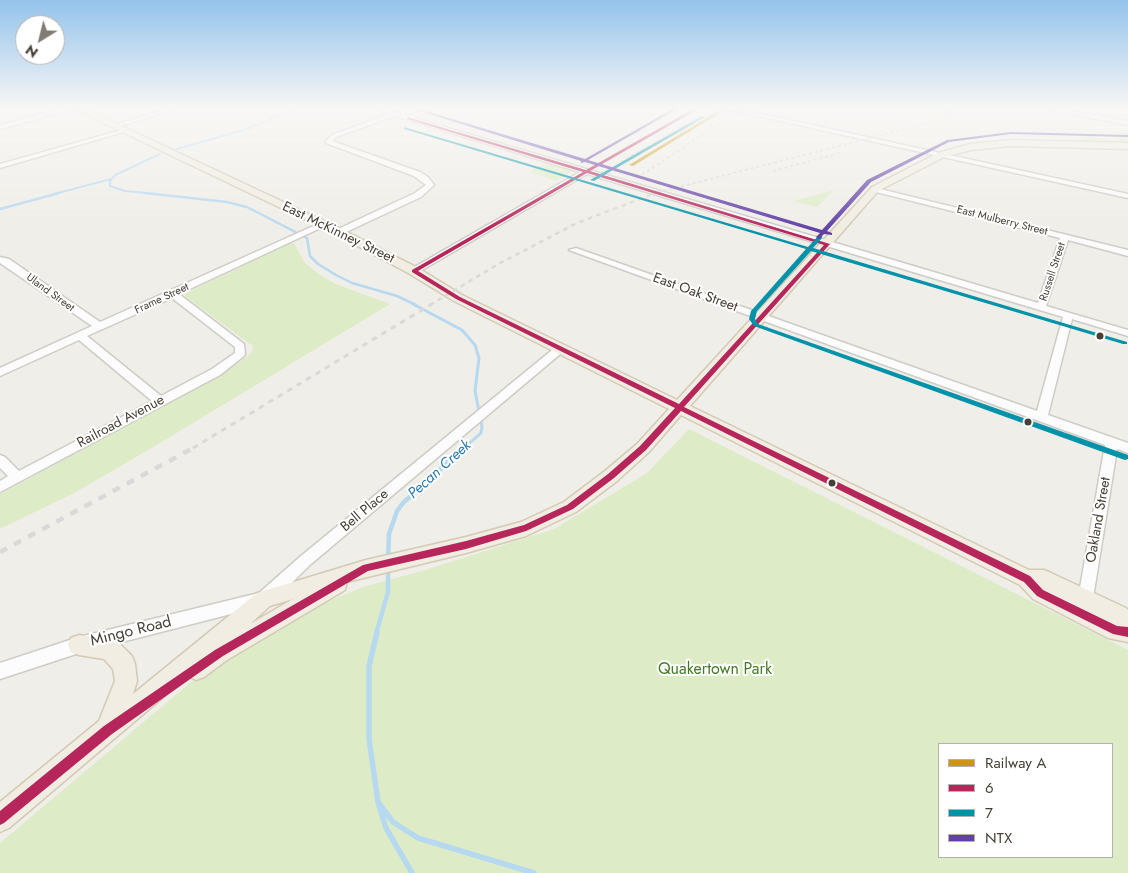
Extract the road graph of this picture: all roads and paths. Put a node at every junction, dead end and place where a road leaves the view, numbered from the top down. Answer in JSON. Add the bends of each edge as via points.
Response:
{"nodes":[{"id":1,"x":56,"y":149,"type":"edge"},
{"id":2,"x":161,"y":149,"type":"edge"},
{"id":3,"x":344,"y":149,"type":"edge"},
{"id":4,"x":512,"y":149,"type":"edge"},
{"id":5,"x":912,"y":149,"type":"edge"},
{"id":6,"x":964,"y":149,"type":"edge"},
{"id":7,"x":941,"y":155,"type":"junction"},
{"id":8,"x":0,"y":166,"type":"edge"},
{"id":9,"x":587,"y":171,"type":"junction"},
{"id":10,"x":875,"y":190,"type":"junction"},
{"id":11,"x":1128,"y":196,"type":"edge"},
{"id":12,"x":323,"y":225,"type":"junction"},
{"id":13,"x":339,"y":232,"type":"junction"},
{"id":14,"x":1064,"y":237,"type":"junction"},
{"id":15,"x":827,"y":244,"type":"junction"},
{"id":16,"x":573,"y":250,"type":"dead end"},
{"id":17,"x":1128,"y":253,"type":"edge"},
{"id":18,"x":0,"y":260,"type":"edge"},
{"id":19,"x":414,"y":271,"type":"junction"},
{"id":20,"x":173,"y":294,"type":"junction"},
{"id":21,"x":1041,"y":307,"type":"junction"},
{"id":22,"x":1068,"y":316,"type":"junction"},
{"id":23,"x":762,"y":317,"type":"junction"},
{"id":24,"x":100,"y":328,"type":"junction"},
{"id":25,"x":1128,"y":333,"type":"edge"},
{"id":26,"x":80,"y":336,"type":"junction"},
{"id":27,"x":561,"y":348,"type":"junction"},
{"id":28,"x":0,"y":372,"type":"edge"},
{"id":29,"x":160,"y":401,"type":"junction"},
{"id":30,"x":680,"y":408,"type":"junction"},
{"id":31,"x":1041,"y":417,"type":"junction"},
{"id":32,"x":1112,"y":442,"type":"junction"},
{"id":33,"x":1128,"y":448,"type":"edge"},
{"id":34,"x":0,"y":460,"type":"edge"},
{"id":35,"x":17,"y":477,"type":"junction"},
{"id":36,"x":0,"y":486,"type":"edge"},
{"id":37,"x":366,"y":568,"type":"junction"},
{"id":38,"x":1027,"y":579,"type":"junction"},
{"id":39,"x":1086,"y":598,"type":"junction"},
{"id":40,"x":264,"y":599,"type":"junction"},
{"id":41,"x":1128,"y":624,"type":"edge"},
{"id":42,"x":1128,"y":632,"type":"edge"},
{"id":43,"x":79,"y":645,"type":"junction"},
{"id":44,"x":0,"y":670,"type":"edge"},
{"id":45,"x":108,"y":730,"type":"junction"},
{"id":46,"x":0,"y":819,"type":"edge"}],
"edges":[{"from":1,"to":8,"type":"street"},
{"from":2,"to":12,"type":"main road","name":"East McKinney Street"},
{"from":3,"to":13,"type":"street","via":[[417,174],[430,185],[418,195]]},
{"from":4,"to":9,"type":"street"},
{"from":5,"to":7,"type":"street"},
{"from":6,"to":7,"type":"main road"},
{"from":7,"to":10,"type":"main road"},
{"from":7,"to":11,"type":"street"},
{"from":9,"to":15,"type":"street"},
{"from":9,"to":19,"type":"street"},
{"from":10,"to":14,"type":"street","name":"East Mulberry Street"},
{"from":10,"to":15,"type":"main road"},
{"from":12,"to":13,"type":"main road","name":"East McKinney Street"},
{"from":12,"to":20,"type":"street","name":"Frame Street"},
{"from":13,"to":19,"type":"main road","name":"East McKinney Street"},
{"from":14,"to":17,"type":"street","name":"East Mulberry Street"},
{"from":14,"to":21,"type":"street","name":"Russell Street"},
{"from":15,"to":21,"type":"street"},
{"from":15,"to":23,"type":"main road"},
{"from":16,"to":23,"type":"street","name":"East Oak Street"},
{"from":18,"to":24,"type":"street","name":"Uland Street","via":[[6,261]]},
{"from":19,"to":27,"type":"main road","name":"East McKinney Street","via":[[448,294]]},
{"from":20,"to":24,"type":"street","name":"Frame Street"},
{"from":20,"to":29,"type":"street","name":"Railroad Avenue","via":[[240,346],[240,354],[216,372]]},
{"from":21,"to":22,"type":"street"},
{"from":22,"to":25,"type":"street"},
{"from":22,"to":31,"type":"street"},
{"from":23,"to":30,"type":"main road"},
{"from":23,"to":31,"type":"street","name":"East Oak Street"},
{"from":24,"to":26,"type":"street","name":"Frame Street"},
{"from":26,"to":28,"type":"street","name":"Frame Street"},
{"from":26,"to":29,"type":"street"},
{"from":27,"to":30,"type":"main road","name":"East McKinney Street"},
{"from":27,"to":40,"type":"street","name":"Bell Place","via":[[306,560]]},
{"from":29,"to":35,"type":"street","name":"Railroad Avenue"},
{"from":30,"to":37,"type":"main road","via":[[636,454],[570,507],[526,528]]},
{"from":30,"to":38,"type":"main road","name":"East McKinney Street"},
{"from":31,"to":32,"type":"street","name":"East Oak Street"},
{"from":32,"to":33,"type":"street","name":"East Oak Street"},
{"from":32,"to":39,"type":"street","name":"Oakland Street"},
{"from":34,"to":35,"type":"street"},
{"from":35,"to":36,"type":"street","name":"Railroad Avenue"},
{"from":37,"to":40,"type":"main road"},
{"from":37,"to":45,"type":"main road","via":[[219,653]]},
{"from":38,"to":39,"type":"main road","name":"East McKinney Street","via":[[1044,578]]},
{"from":38,"to":42,"type":"main road","name":"East McKinney Street","via":[[1040,593],[1116,631]]},
{"from":39,"to":41,"type":"main road","name":"East McKinney Street","via":[[1119,615]]},
{"from":40,"to":43,"type":"street","name":"Mingo Road"},
{"from":40,"to":45,"type":"main road"},
{"from":43,"to":44,"type":"street","name":"Mingo Road"},
{"from":43,"to":45,"type":"main road","via":[[110,649],[124,664],[126,681]]},
{"from":45,"to":46,"type":"main road"}]}
